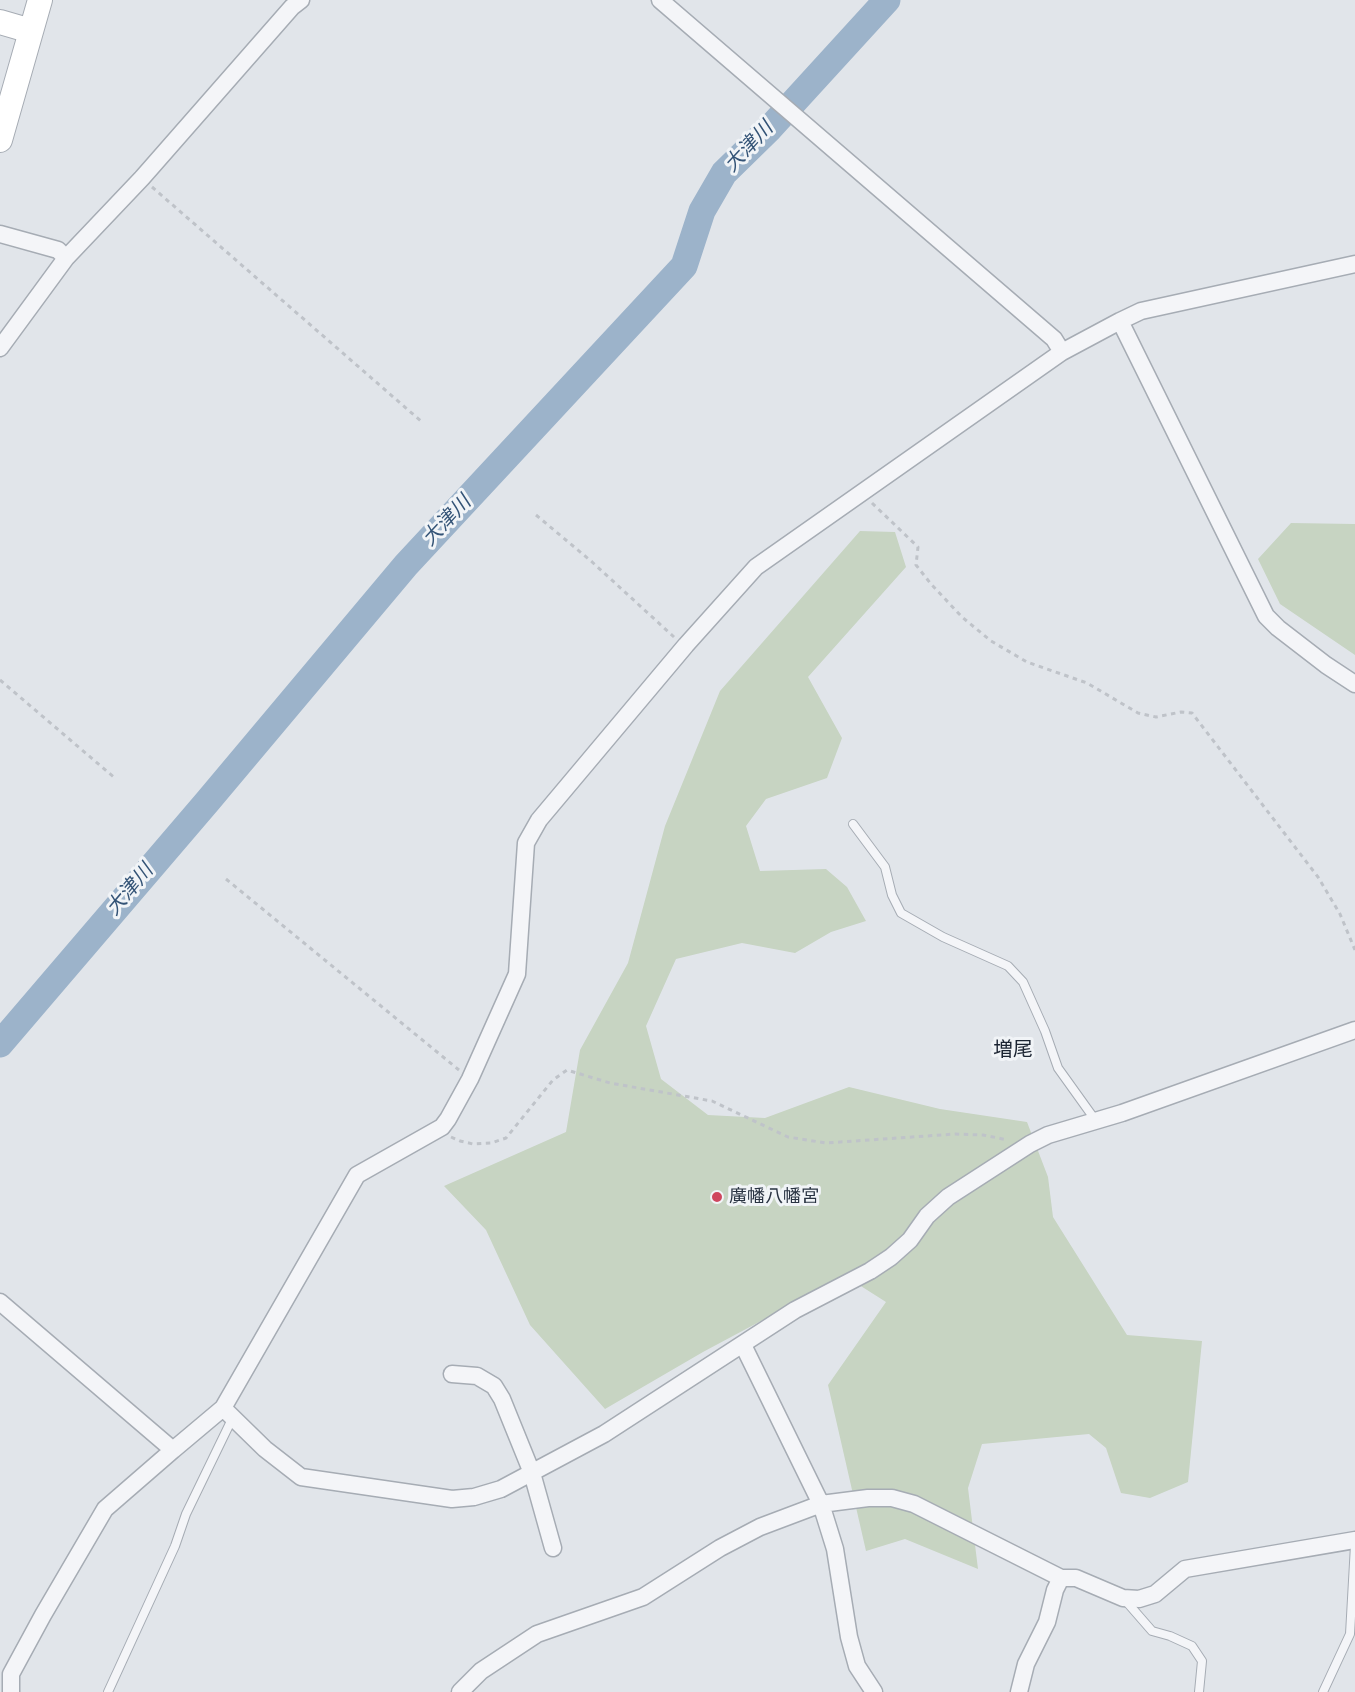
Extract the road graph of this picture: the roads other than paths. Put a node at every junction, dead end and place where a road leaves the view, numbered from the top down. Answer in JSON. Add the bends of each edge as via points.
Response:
{"nodes":[{"id":1,"x":40,"y":0,"type":"edge"},
{"id":2,"x":301,"y":0,"type":"edge"},
{"id":3,"x":660,"y":0,"type":"edge"},
{"id":4,"x":0,"y":22,"type":"edge"},
{"id":5,"x":31,"y":31,"type":"junction"},
{"id":6,"x":0,"y":140,"type":"edge"},
{"id":7,"x":0,"y":234,"type":"edge"},
{"id":8,"x":66,"y":258,"type":"junction"},
{"id":9,"x":1355,"y":264,"type":"edge"},
{"id":10,"x":1120,"y":321,"type":"junction"},
{"id":11,"x":0,"y":348,"type":"edge"},
{"id":12,"x":1062,"y":352,"type":"junction"},
{"id":13,"x":1355,"y":684,"type":"edge"},
{"id":14,"x":853,"y":824,"type":"dead end"},
{"id":15,"x":1355,"y":1030,"type":"edge"},
{"id":16,"x":1096,"y":1121,"type":"junction"},
{"id":17,"x":0,"y":1302,"type":"edge"},
{"id":18,"x":743,"y":1345,"type":"junction"},
{"id":19,"x":452,"y":1374,"type":"dead end"},
{"id":20,"x":228,"y":1412,"type":"junction"},
{"id":21,"x":173,"y":1450,"type":"junction"},
{"id":22,"x":532,"y":1473,"type":"junction"},
{"id":23,"x":821,"y":1504,"type":"junction"},
{"id":24,"x":1355,"y":1540,"type":"edge"},
{"id":25,"x":1355,"y":1545,"type":"edge"},
{"id":26,"x":553,"y":1548,"type":"dead end"},
{"id":27,"x":1061,"y":1578,"type":"junction"},
{"id":28,"x":1123,"y":1598,"type":"junction"},
{"id":29,"x":11,"y":1692,"type":"edge"},
{"id":30,"x":108,"y":1692,"type":"edge"},
{"id":31,"x":460,"y":1692,"type":"edge"},
{"id":32,"x":874,"y":1692,"type":"edge"},
{"id":33,"x":1019,"y":1692,"type":"edge"},
{"id":34,"x":1199,"y":1692,"type":"edge"},
{"id":35,"x":1323,"y":1692,"type":"edge"}],
"edges":[{"from":1,"to":5,"type":"street"},
{"from":2,"to":8,"type":"street"},
{"from":3,"to":12,"type":"street","via":[[1054,339]]},
{"from":4,"to":5,"type":"street"},
{"from":5,"to":6,"type":"street"},
{"from":7,"to":8,"type":"street","via":[[58,250]]},
{"from":8,"to":11,"type":"street"},
{"from":9,"to":10,"type":"street","via":[[1141,311]]},
{"from":10,"to":12,"type":"street"},
{"from":10,"to":13,"type":"street","via":[[1266,616]]},
{"from":12,"to":20,"type":"street","via":[[756,567],[539,820],[526,843],[517,974],[470,1079],[442,1127],[357,1175]]},
{"from":14,"to":16,"type":"lane","via":[[885,867],[901,914],[1008,966],[1023,982],[1058,1068]]},
{"from":15,"to":16,"type":"street"},
{"from":16,"to":18,"type":"street","via":[[1030,1144],[948,1197],[891,1257],[795,1310]]},
{"from":17,"to":21,"type":"street"},
{"from":18,"to":22,"type":"street","via":[[604,1434]]},
{"from":18,"to":23,"type":"street"},
{"from":19,"to":22,"type":"street","via":[[477,1376],[494,1386]]},
{"from":20,"to":21,"type":"street"},
{"from":20,"to":22,"type":"street","via":[[301,1477],[314,1480],[452,1499],[501,1489]]},
{"from":20,"to":30,"type":"lane","via":[[175,1546]]},
{"from":21,"to":29,"type":"street","via":[[105,1509],[11,1674]]},
{"from":22,"to":26,"type":"street"},
{"from":23,"to":27,"type":"street","via":[[892,1498],[914,1504]]},
{"from":23,"to":31,"type":"street","via":[[760,1527],[643,1597],[537,1634],[481,1671]]},
{"from":23,"to":32,"type":"street","via":[[835,1549],[857,1666]]},
{"from":24,"to":28,"type":"street","via":[[1185,1569],[1155,1594]]},
{"from":25,"to":35,"type":"lane","via":[[1350,1634]]},
{"from":27,"to":28,"type":"street","via":[[1076,1578]]},
{"from":27,"to":33,"type":"street","via":[[1047,1622],[1026,1664]]},
{"from":28,"to":34,"type":"lane","via":[[1152,1631],[1192,1646],[1202,1661]]}]}
